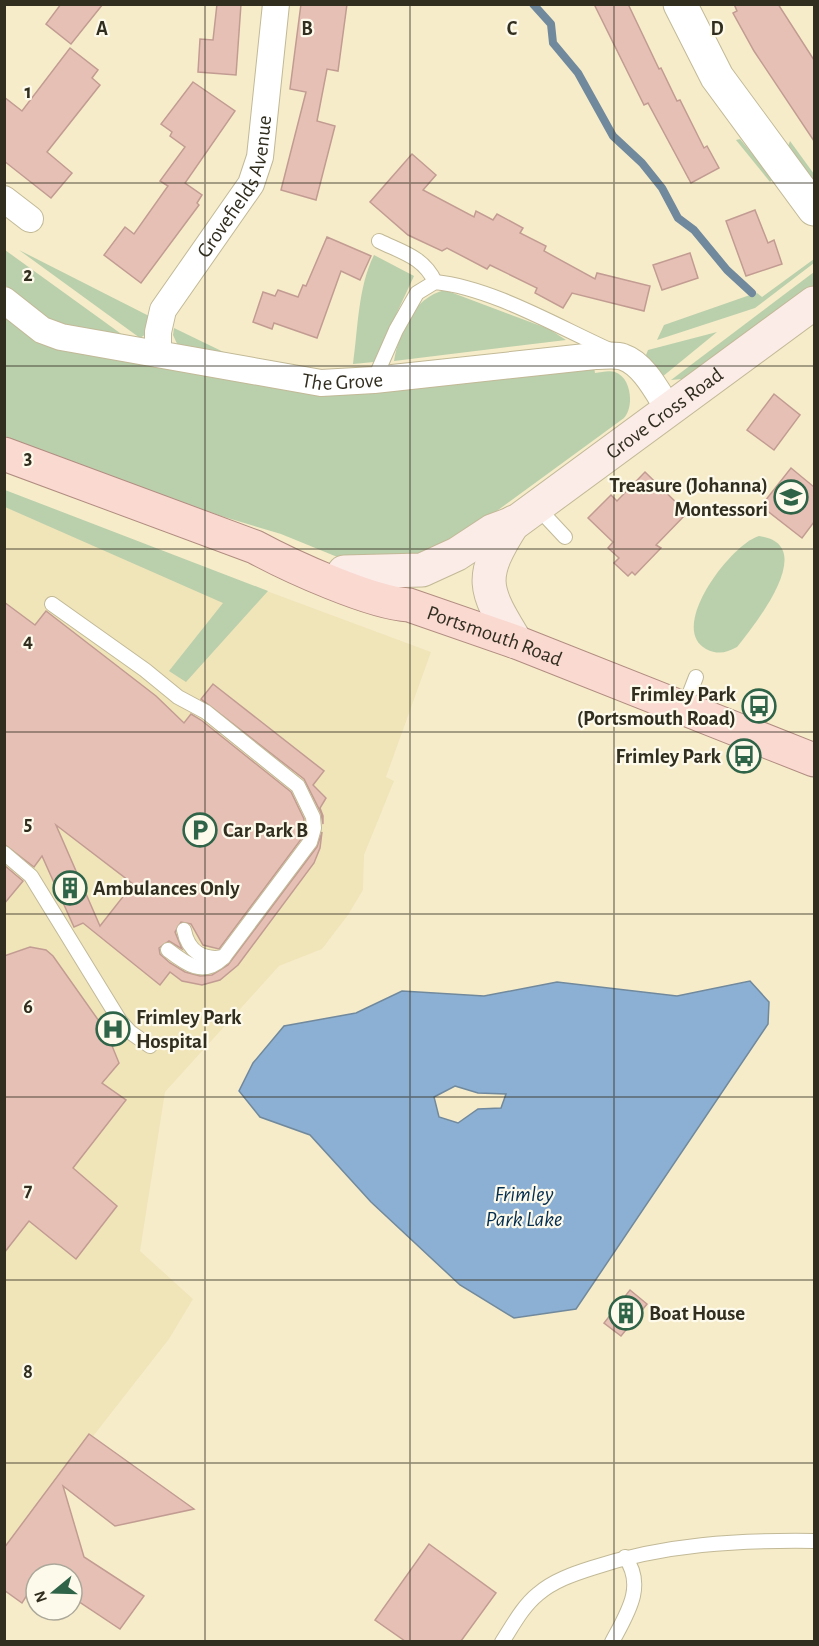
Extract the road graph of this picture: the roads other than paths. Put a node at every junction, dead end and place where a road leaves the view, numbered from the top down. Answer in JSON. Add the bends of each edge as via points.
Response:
{"nodes":[{"id":1,"x":276,"y":4,"type":"edge"},
{"id":2,"x":680,"y":4,"type":"edge"},
{"id":3,"x":4,"y":199,"type":"edge"},
{"id":4,"x":814,"y":209,"type":"edge"},
{"id":5,"x":30,"y":219,"type":"dead end"},
{"id":6,"x":379,"y":241,"type":"dead end"},
{"id":7,"x":435,"y":282,"type":"junction"},
{"id":8,"x":4,"y":300,"type":"edge"},
{"id":9,"x":814,"y":303,"type":"edge"},
{"id":10,"x":158,"y":354,"type":"junction"},
{"id":11,"x":621,"y":356,"type":"junction"},
{"id":12,"x":374,"y":380,"type":"junction"},
{"id":13,"x":669,"y":410,"type":"junction"},
{"id":14,"x":4,"y":453,"type":"edge"},
{"id":15,"x":525,"y":514,"type":"junction"},
{"id":16,"x":566,"y":537,"type":"dead end"},
{"id":17,"x":255,"y":547,"type":"junction"},
{"id":18,"x":344,"y":572,"type":"junction"},
{"id":19,"x":52,"y":604,"type":"dead end"},
{"id":20,"x":409,"y":605,"type":"junction"},
{"id":21,"x":516,"y":642,"type":"junction"},
{"id":22,"x":696,"y":677,"type":"dead end"},
{"id":23,"x":684,"y":708,"type":"junction"},
{"id":24,"x":814,"y":760,"type":"edge"},
{"id":25,"x":4,"y":853,"type":"edge"},
{"id":26,"x":184,"y":930,"type":"dead end"},
{"id":27,"x":168,"y":950,"type":"dead end"},
{"id":28,"x":224,"y":957,"type":"junction"},
{"id":29,"x":150,"y":1046,"type":"dead end"},
{"id":30,"x":814,"y":1541,"type":"edge"},
{"id":31,"x":625,"y":1557,"type":"junction"},
{"id":32,"x":502,"y":1641,"type":"edge"},
{"id":33,"x":612,"y":1641,"type":"edge"}],
"edges":[{"from":1,"to":10,"type":"street","name":"Grovefields Avenue","via":[[260,157],[251,184],[163,310]]},
{"from":2,"to":4,"type":"street","via":[[717,77]]},
{"from":3,"to":5,"type":"street"},
{"from":6,"to":7,"type":"lane","via":[[417,259],[429,268]]},
{"from":7,"to":11,"type":"lane","via":[[471,289],[504,302]]},
{"from":7,"to":12,"type":"lane","via":[[417,293]]},
{"from":8,"to":10,"type":"street","name":"The Grove","via":[[49,334]]},
{"from":9,"to":13,"type":"main road","name":"Grove Cross Road"},
{"from":10,"to":12,"type":"street","name":"The Grove","via":[[321,382]]},
{"from":11,"to":12,"type":"street","name":"The Grove"},
{"from":11,"to":13,"type":"street","via":[[641,371]]},
{"from":13,"to":15,"type":"main road","name":"Grove Cross Road"},
{"from":14,"to":17,"type":"main road","name":"Portsmouth Road"},
{"from":15,"to":16,"type":"lane"},
{"from":15,"to":18,"type":"main road","name":"Grove Cross Road","via":[[458,554],[422,570]]},
{"from":15,"to":21,"type":"main road","name":"Grove Cross Road","via":[[495,552],[488,584],[499,615]]},
{"from":17,"to":18,"type":"main road","name":"Portsmouth Road","via":[[292,552]]},
{"from":17,"to":20,"type":"main road","name":"Portsmouth Road","via":[[295,567],[395,604]]},
{"from":18,"to":20,"type":"main road","name":"Portsmouth Road","via":[[402,596]]},
{"from":19,"to":28,"type":"lane","via":[[178,697],[206,712],[298,786],[307,799],[314,828],[309,842]]},
{"from":20,"to":21,"type":"main road","name":"Portsmouth Road"},
{"from":21,"to":23,"type":"main road","name":"Portsmouth Road"},
{"from":22,"to":23,"type":"lane"},
{"from":23,"to":24,"type":"main road","name":"Portsmouth Road"},
{"from":25,"to":29,"type":"lane","via":[[31,876],[120,1021]]},
{"from":26,"to":28,"type":"lane","via":[[195,952],[210,958]]},
{"from":27,"to":28,"type":"lane","via":[[196,968],[211,966]]},
{"from":30,"to":31,"type":"lane","via":[[744,1540]]},
{"from":31,"to":32,"type":"lane","via":[[576,1573],[546,1588],[526,1605]]},
{"from":31,"to":33,"type":"lane","via":[[634,1575],[634,1595]]}]}
